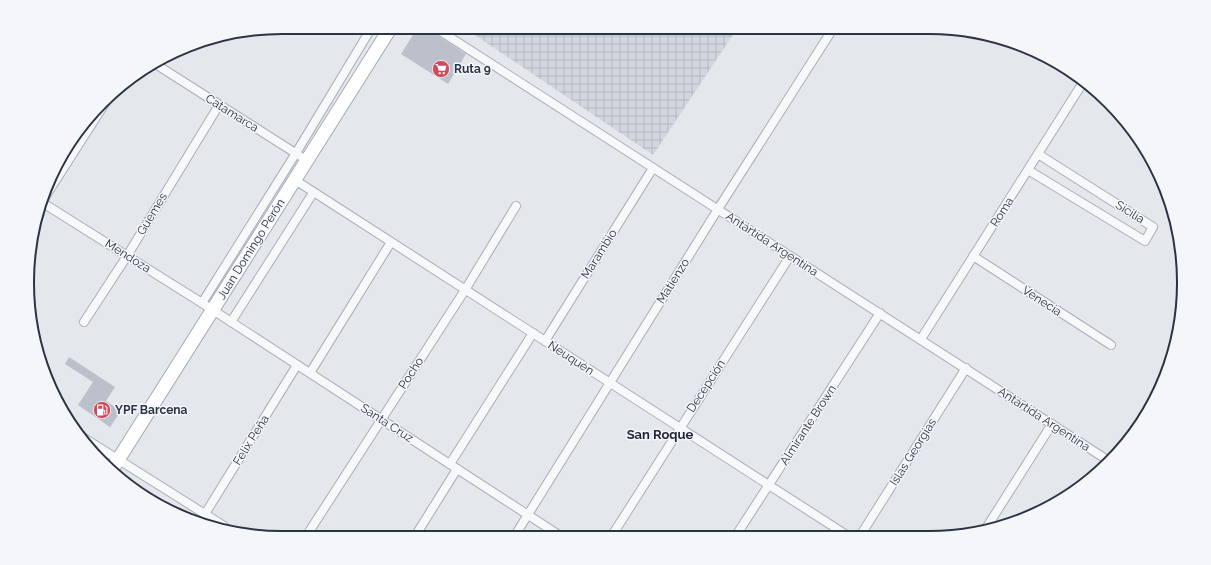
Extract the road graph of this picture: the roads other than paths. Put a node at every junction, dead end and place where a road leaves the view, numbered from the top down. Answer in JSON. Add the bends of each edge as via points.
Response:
{"nodes":[{"id":1,"x":368,"y":34,"type":"edge"},
{"id":2,"x":386,"y":34,"type":"edge"},
{"id":3,"x":445,"y":34,"type":"edge"},
{"id":4,"x":830,"y":34,"type":"edge"},
{"id":5,"x":159,"y":66,"type":"edge"},
{"id":6,"x":1081,"y":86,"type":"edge"},
{"id":7,"x":219,"y":104,"type":"junction"},
{"id":8,"x":91,"y":124,"type":"edge"},
{"id":9,"x":1038,"y":154,"type":"junction"},
{"id":10,"x":302,"y":157,"type":"junction"},
{"id":11,"x":653,"y":168,"type":"junction"},
{"id":12,"x":1028,"y":170,"type":"junction"},
{"id":13,"x":57,"y":178,"type":"edge"},
{"id":14,"x":295,"y":180,"type":"junction"},
{"id":15,"x":313,"y":193,"type":"junction"},
{"id":16,"x":46,"y":205,"type":"edge"},
{"id":17,"x":516,"y":206,"type":"dead end"},
{"id":18,"x":718,"y":209,"type":"junction"},
{"id":19,"x":391,"y":242,"type":"junction"},
{"id":20,"x":127,"y":256,"type":"junction"},
{"id":21,"x":790,"y":256,"type":"junction"},
{"id":22,"x":973,"y":256,"type":"junction"},
{"id":23,"x":465,"y":290,"type":"junction"},
{"id":24,"x":207,"y":306,"type":"junction"},
{"id":25,"x":880,"y":313,"type":"junction"},
{"id":26,"x":84,"y":322,"type":"dead end"},
{"id":27,"x":231,"y":322,"type":"junction"},
{"id":28,"x":532,"y":333,"type":"junction"},
{"id":29,"x":921,"y":340,"type":"junction"},
{"id":30,"x":545,"y":341,"type":"junction"},
{"id":31,"x":1111,"y":345,"type":"dead end"},
{"id":32,"x":297,"y":365,"type":"junction"},
{"id":33,"x":966,"y":368,"type":"junction"},
{"id":34,"x":310,"y":373,"type":"junction"},
{"id":35,"x":610,"y":383,"type":"junction"},
{"id":36,"x":381,"y":419,"type":"junction"},
{"id":37,"x":1052,"y":424,"type":"junction"},
{"id":38,"x":680,"y":428,"type":"junction"},
{"id":39,"x":1104,"y":458,"type":"edge"},
{"id":40,"x":450,"y":464,"type":"junction"},
{"id":41,"x":114,"y":465,"type":"edge"},
{"id":42,"x":116,"y":466,"type":"edge"},
{"id":43,"x":457,"y":469,"type":"junction"},
{"id":44,"x":768,"y":485,"type":"junction"},
{"id":45,"x":205,"y":514,"type":"junction"},
{"id":46,"x":528,"y":515,"type":"junction"},
{"id":47,"x":220,"y":523,"type":"edge"},
{"id":48,"x":989,"y":524,"type":"edge"},
{"id":49,"x":309,"y":531,"type":"edge"},
{"id":50,"x":418,"y":531,"type":"edge"},
{"id":51,"x":518,"y":531,"type":"edge"},
{"id":52,"x":553,"y":531,"type":"edge"},
{"id":53,"x":615,"y":531,"type":"edge"},
{"id":54,"x":739,"y":531,"type":"edge"},
{"id":55,"x":840,"y":531,"type":"edge"},
{"id":56,"x":863,"y":531,"type":"edge"}],
"edges":[{"from":1,"to":10,"type":"street","name":"Juan Domingo Perón"},
{"from":2,"to":10,"type":"main road","name":"Juan Domingo Perón"},
{"from":3,"to":11,"type":"street","name":"Antártida Argentina"},
{"from":4,"to":18,"type":"street","name":"Matienzo"},
{"from":5,"to":7,"type":"street","name":"Catamarca"},
{"from":6,"to":9,"type":"street","name":"Roma"},
{"from":7,"to":10,"type":"street","name":"Catamarca"},
{"from":7,"to":20,"type":"street","name":"Güemes"},
{"from":8,"to":13,"type":"street"},
{"from":9,"to":12,"type":"street","name":"Roma"},
{"from":9,"to":12,"type":"street","name":"Sicilia","via":[[1153,227],[1145,241]]},
{"from":10,"to":14,"type":"main road","name":"Juan Domingo Perón"},
{"from":10,"to":24,"type":"street","name":"Juan Domingo Perón"},
{"from":11,"to":18,"type":"street","name":"Antártida Argentina"},
{"from":11,"to":30,"type":"street","name":"Marambio"},
{"from":12,"to":22,"type":"street","name":"Roma"},
{"from":14,"to":15,"type":"street","name":"Neuquén"},
{"from":14,"to":24,"type":"main road","name":"Juan Domingo Perón"},
{"from":15,"to":19,"type":"street","name":"Neuquén"},
{"from":15,"to":27,"type":"street"},
{"from":16,"to":20,"type":"street","name":"Mendoza"},
{"from":17,"to":23,"type":"street","name":"Pocho"},
{"from":18,"to":21,"type":"street","name":"Antártida Argentina"},
{"from":18,"to":35,"type":"street","name":"Matienzo"},
{"from":19,"to":23,"type":"street","name":"Neuquén"},
{"from":19,"to":34,"type":"street"},
{"from":20,"to":24,"type":"street","name":"Mendoza"},
{"from":20,"to":26,"type":"street","name":"Güemes"},
{"from":21,"to":25,"type":"street","name":"Antártida Argentina"},
{"from":21,"to":38,"type":"street","name":"Decepción"},
{"from":22,"to":29,"type":"street","name":"Roma"},
{"from":22,"to":31,"type":"street","name":"Venecia"},
{"from":23,"to":28,"type":"street","name":"Neuquén"},
{"from":23,"to":36,"type":"street","name":"Pocho"},
{"from":24,"to":27,"type":"street","name":"Santa Cruz"},
{"from":24,"to":41,"type":"main road","name":"Juan Domingo Perón"},
{"from":25,"to":29,"type":"street","name":"Antártida Argentina"},
{"from":25,"to":44,"type":"street","name":"Almirante Brown"},
{"from":27,"to":32,"type":"street","name":"Santa Cruz"},
{"from":28,"to":30,"type":"street","name":"Neuquén"},
{"from":28,"to":40,"type":"street"},
{"from":29,"to":33,"type":"street","name":"Antártida Argentina"},
{"from":30,"to":35,"type":"street","name":"Neuquén"},
{"from":32,"to":34,"type":"street","name":"Santa Cruz"},
{"from":32,"to":45,"type":"street","name":"Felix Peña"},
{"from":33,"to":37,"type":"street","name":"Antártida Argentina"},
{"from":33,"to":56,"type":"street","name":"Islas Georgias"},
{"from":34,"to":36,"type":"street","name":"Santa Cruz"},
{"from":35,"to":38,"type":"street","name":"Neuquén"},
{"from":35,"to":46,"type":"street","name":"Matienzo"},
{"from":36,"to":40,"type":"street","name":"Santa Cruz"},
{"from":36,"to":49,"type":"street","name":"Pocho"},
{"from":37,"to":39,"type":"street","name":"Antártida Argentina"},
{"from":37,"to":48,"type":"street"},
{"from":38,"to":44,"type":"street","name":"Neuquén"},
{"from":38,"to":53,"type":"street","name":"Decepción"},
{"from":40,"to":43,"type":"street","name":"Santa Cruz"},
{"from":42,"to":45,"type":"street"},
{"from":43,"to":46,"type":"street","name":"Santa Cruz"},
{"from":43,"to":50,"type":"street"},
{"from":44,"to":54,"type":"street","name":"Almirante Brown"},
{"from":44,"to":55,"type":"street","name":"Neuquén"},
{"from":45,"to":47,"type":"street"},
{"from":46,"to":51,"type":"street","name":"Matienzo"},
{"from":46,"to":52,"type":"street","name":"Santa Cruz"}]}
